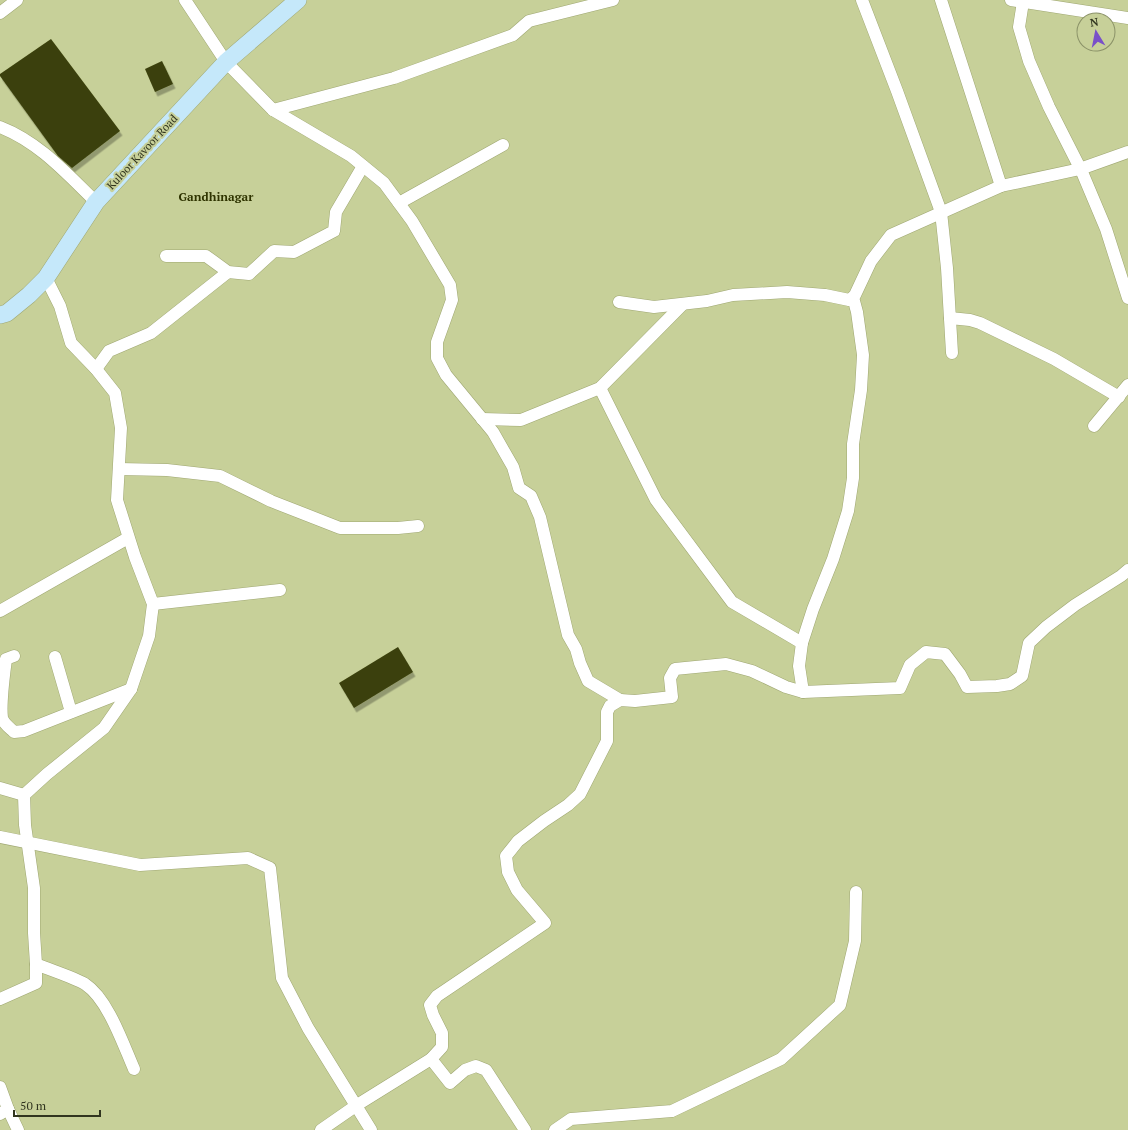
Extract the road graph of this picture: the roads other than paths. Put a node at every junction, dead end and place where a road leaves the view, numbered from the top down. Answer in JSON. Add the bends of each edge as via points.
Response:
{"nodes":[{"id":1,"x":17,"y":0,"type":"edge"},
{"id":2,"x":185,"y":0,"type":"edge"},
{"id":3,"x":298,"y":0,"type":"edge"},
{"id":4,"x":613,"y":0,"type":"edge"},
{"id":5,"x":862,"y":0,"type":"edge"},
{"id":6,"x":942,"y":0,"type":"edge"},
{"id":7,"x":1017,"y":1,"type":"edge"},
{"id":8,"x":0,"y":13,"type":"edge"},
{"id":9,"x":1128,"y":18,"type":"edge"},
{"id":10,"x":226,"y":62,"type":"junction"},
{"id":11,"x":273,"y":110,"type":"junction"},
{"id":12,"x":0,"y":127,"type":"edge"},
{"id":13,"x":503,"y":145,"type":"dead end"},
{"id":14,"x":1128,"y":152,"type":"edge"},
{"id":15,"x":364,"y":166,"type":"junction"},
{"id":16,"x":1080,"y":169,"type":"junction"},
{"id":17,"x":1001,"y":186,"type":"junction"},
{"id":18,"x":96,"y":202,"type":"junction"},
{"id":19,"x":399,"y":203,"type":"junction"},
{"id":20,"x":941,"y":212,"type":"junction"},
{"id":21,"x":166,"y":256,"type":"dead end"},
{"id":22,"x":228,"y":272,"type":"junction"},
{"id":23,"x":46,"y":278,"type":"junction"},
{"id":24,"x":1128,"y":298,"type":"edge"},
{"id":25,"x":850,"y":300,"type":"junction"},
{"id":26,"x":619,"y":302,"type":"dead end"},
{"id":27,"x":683,"y":304,"type":"junction"},
{"id":28,"x":0,"y":316,"type":"edge"},
{"id":29,"x":950,"y":318,"type":"junction"},
{"id":30,"x":952,"y":353,"type":"dead end"},
{"id":31,"x":96,"y":369,"type":"junction"},
{"id":32,"x":1128,"y":385,"type":"edge"},
{"id":33,"x":600,"y":388,"type":"junction"},
{"id":34,"x":1119,"y":396,"type":"junction"},
{"id":35,"x":482,"y":419,"type":"junction"},
{"id":36,"x":1094,"y":426,"type":"dead end"},
{"id":37,"x":119,"y":469,"type":"junction"},
{"id":38,"x":418,"y":526,"type":"dead end"},
{"id":39,"x":128,"y":538,"type":"junction"},
{"id":40,"x":1128,"y":570,"type":"edge"},
{"id":41,"x":280,"y":590,"type":"dead end"},
{"id":42,"x":153,"y":604,"type":"junction"},
{"id":43,"x":0,"y":611,"type":"edge"},
{"id":44,"x":802,"y":643,"type":"junction"},
{"id":45,"x":14,"y":656,"type":"dead end"},
{"id":46,"x":55,"y":657,"type":"dead end"},
{"id":47,"x":131,"y":689,"type":"junction"},
{"id":48,"x":802,"y":692,"type":"junction"},
{"id":49,"x":620,"y":700,"type":"junction"},
{"id":50,"x":71,"y":712,"type":"junction"},
{"id":51,"x":0,"y":788,"type":"edge"},
{"id":52,"x":24,"y":795,"type":"junction"},
{"id":53,"x":0,"y":837,"type":"edge"},
{"id":54,"x":28,"y":842,"type":"junction"},
{"id":55,"x":856,"y":892,"type":"dead end"},
{"id":56,"x":36,"y":964,"type":"junction"},
{"id":57,"x":0,"y":1000,"type":"edge"},
{"id":58,"x":431,"y":1059,"type":"junction"},
{"id":59,"x":134,"y":1069,"type":"dead end"},
{"id":60,"x":0,"y":1087,"type":"edge"},
{"id":61,"x":357,"y":1105,"type":"junction"},
{"id":62,"x":4,"y":1112,"type":"edge"},
{"id":63,"x":18,"y":1130,"type":"edge"},
{"id":64,"x":321,"y":1130,"type":"edge"},
{"id":65,"x":371,"y":1130,"type":"edge"},
{"id":66,"x":525,"y":1130,"type":"edge"},
{"id":67,"x":554,"y":1130,"type":"edge"}],
"edges":[{"from":1,"to":8,"type":"street"},
{"from":2,"to":10,"type":"street"},
{"from":3,"to":10,"type":"main road","name":"Kuloor Kavoor Road"},
{"from":4,"to":11,"type":"street","via":[[529,21],[513,35],[394,78]]},
{"from":5,"to":20,"type":"street"},
{"from":6,"to":17,"type":"street"},
{"from":7,"to":9,"type":"street"},
{"from":7,"to":16,"type":"street","via":[[1019,27],[1029,61]]},
{"from":10,"to":11,"type":"street"},
{"from":10,"to":18,"type":"main road","name":"Kuloor Kavoor Road"},
{"from":11,"to":15,"type":"street"},
{"from":12,"to":18,"type":"street","via":[[33,144]]},
{"from":13,"to":19,"type":"street"},
{"from":14,"to":16,"type":"street"},
{"from":15,"to":19,"type":"street","via":[[384,183]]},
{"from":15,"to":22,"type":"street","via":[[336,212],[334,231],[294,252],[274,251],[249,274]]},
{"from":16,"to":17,"type":"street"},
{"from":16,"to":24,"type":"street","via":[[1106,230]]},
{"from":17,"to":20,"type":"street"},
{"from":18,"to":23,"type":"main road","name":"Kuloor Kavoor Road"},
{"from":19,"to":35,"type":"street","via":[[450,285],[452,300],[437,342],[437,358],[446,375]]},
{"from":20,"to":25,"type":"street","via":[[891,235],[871,261],[855,295]]},
{"from":20,"to":29,"type":"street"},
{"from":21,"to":22,"type":"street","via":[[206,256]]},
{"from":22,"to":31,"type":"street","via":[[151,333],[110,351]]},
{"from":23,"to":28,"type":"main road","name":"Kuloor Kavoor Road","via":[[29,295]]},
{"from":23,"to":31,"type":"street","via":[[60,306],[71,344]]},
{"from":25,"to":27,"type":"street","via":[[788,292],[734,295]]},
{"from":25,"to":44,"type":"street","via":[[854,301],[857,312],[863,355],[853,444],[853,478],[848,511]]},
{"from":26,"to":27,"type":"street","via":[[654,307]]},
{"from":27,"to":33,"type":"street"},
{"from":29,"to":30,"type":"street"},
{"from":29,"to":34,"type":"street","via":[[980,323],[1054,359]]},
{"from":31,"to":37,"type":"street","via":[[115,393],[119,409]]},
{"from":32,"to":34,"type":"street"},
{"from":33,"to":35,"type":"street","via":[[521,420]]},
{"from":33,"to":44,"type":"street","via":[[656,500],[732,602]]},
{"from":34,"to":36,"type":"street"},
{"from":35,"to":49,"type":"street","via":[[493,432],[513,467],[519,488],[531,496],[540,517],[568,635],[588,681]]},
{"from":37,"to":38,"type":"street","via":[[167,470],[220,476],[271,501],[340,528]]},
{"from":37,"to":39,"type":"street","via":[[117,500]]},
{"from":39,"to":42,"type":"street"},
{"from":39,"to":43,"type":"street"},
{"from":40,"to":48,"type":"street","via":[[1075,605],[1029,643],[1022,676],[1010,684],[967,687],[945,654],[926,652],[910,666],[900,688]]},
{"from":41,"to":42,"type":"street"},
{"from":42,"to":47,"type":"street","via":[[150,636]]},
{"from":44,"to":48,"type":"street","via":[[799,666]]},
{"from":45,"to":50,"type":"street","via":[[6,659],[0,698],[2,719],[8,727],[14,732],[24,731]]},
{"from":46,"to":50,"type":"street"},
{"from":47,"to":50,"type":"street"},
{"from":47,"to":52,"type":"street","via":[[104,728]]},
{"from":48,"to":49,"type":"street","via":[[786,688],[752,671],[726,664],[675,669],[670,678],[672,697]]},
{"from":49,"to":58,"type":"street","via":[[610,706],[607,712],[607,742],[580,794],[518,842],[506,856],[508,872],[517,890],[545,923],[437,996],[430,1006],[442,1033],[442,1047]]},
{"from":51,"to":52,"type":"street"},
{"from":52,"to":54,"type":"street"},
{"from":53,"to":54,"type":"street"},
{"from":54,"to":56,"type":"street","via":[[34,888]]},
{"from":54,"to":61,"type":"street","via":[[140,865],[248,858],[270,868],[282,978],[308,1028]]},
{"from":55,"to":67,"type":"street","via":[[855,941],[840,1006],[781,1059],[672,1111],[571,1119]]},
{"from":56,"to":57,"type":"street","via":[[36,984]]},
{"from":56,"to":59,"type":"street","via":[[84,984],[98,995]]},
{"from":58,"to":61,"type":"street"},
{"from":58,"to":66,"type":"street","via":[[450,1083],[465,1070],[476,1066],[486,1070]]},
{"from":60,"to":62,"type":"street"},
{"from":61,"to":64,"type":"street"},
{"from":61,"to":65,"type":"street"},
{"from":62,"to":63,"type":"street"}]}
